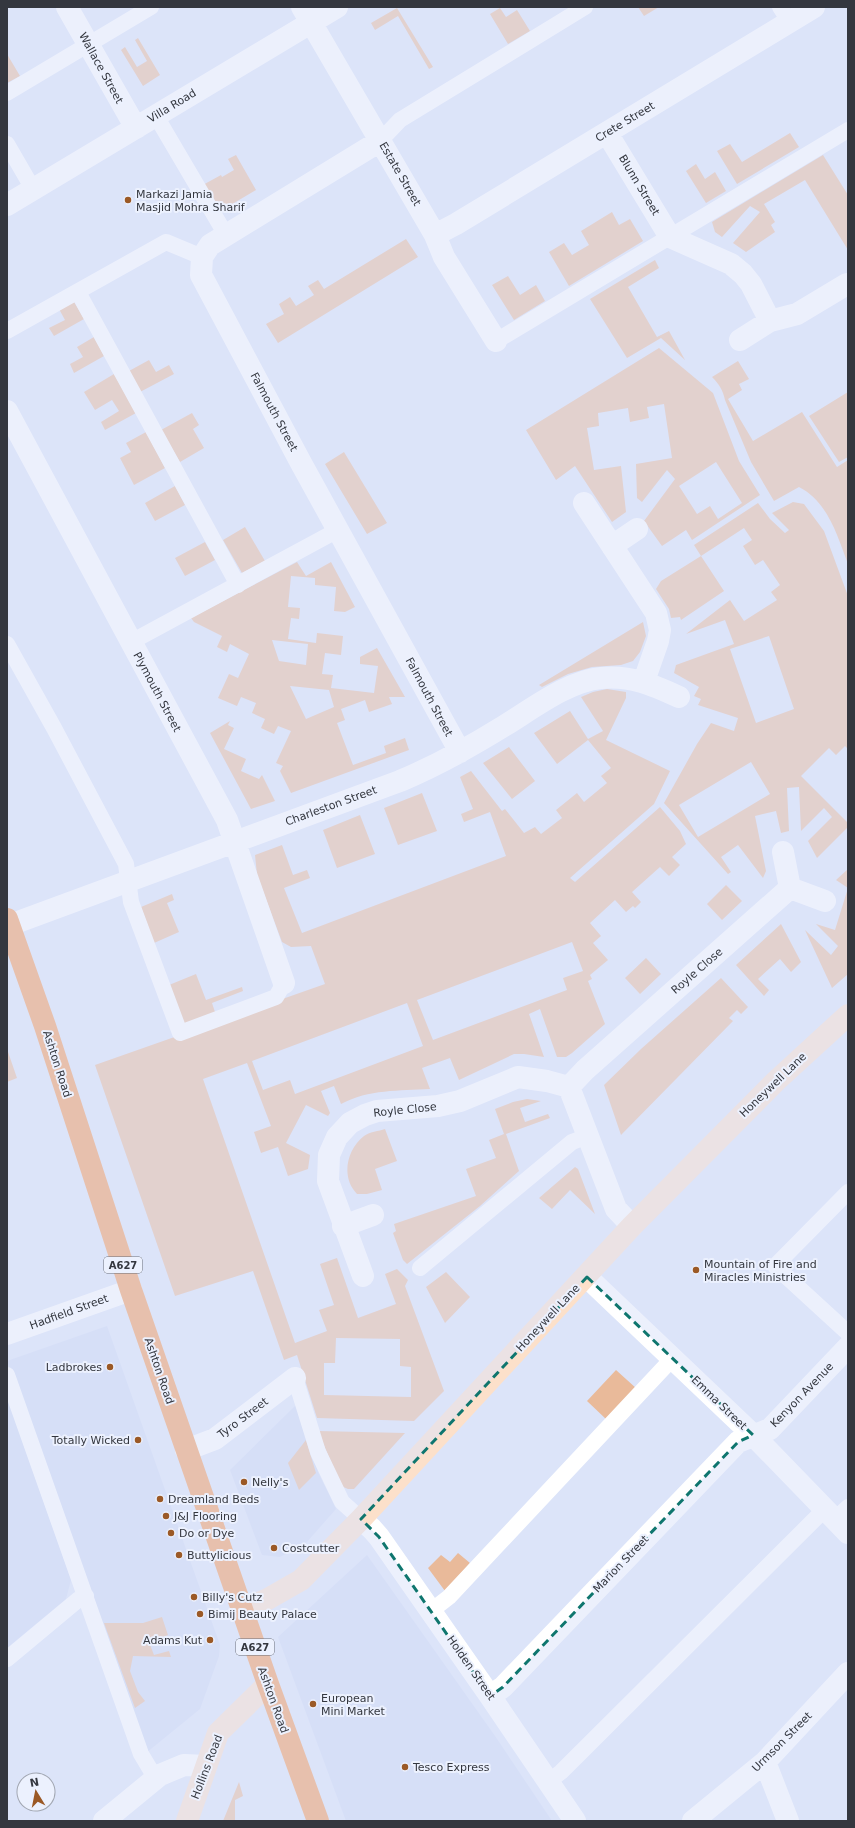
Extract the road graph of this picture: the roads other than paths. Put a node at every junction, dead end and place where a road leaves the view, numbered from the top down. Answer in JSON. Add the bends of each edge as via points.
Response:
{"nodes":[{"id":1,"x":67,"y":7,"type":"edge"},
{"id":2,"x":152,"y":7,"type":"edge"},
{"id":3,"x":337,"y":7,"type":"edge"},
{"id":4,"x":584,"y":7,"type":"edge"},
{"id":5,"x":814,"y":7,"type":"edge"},
{"id":6,"x":784,"y":14,"type":"edge"},
{"id":7,"x":306,"y":15,"type":"edge"},
{"id":8,"x":88,"y":45,"type":"junction"},
{"id":9,"x":7,"y":93,"type":"edge"},
{"id":10,"x":156,"y":116,"type":"junction"},
{"id":11,"x":136,"y":128,"type":"junction"},
{"id":12,"x":848,"y":130,"type":"edge"},
{"id":13,"x":607,"y":133,"type":"junction"},
{"id":14,"x":380,"y":141,"type":"junction"},
{"id":15,"x":7,"y":144,"type":"edge"},
{"id":16,"x":33,"y":190,"type":"junction"},
{"id":17,"x":7,"y":205,"type":"edge"},
{"id":18,"x":226,"y":235,"type":"junction"},
{"id":19,"x":435,"y":235,"type":"junction"},
{"id":20,"x":670,"y":237,"type":"junction"},
{"id":21,"x":202,"y":257,"type":"junction"},
{"id":22,"x":847,"y":284,"type":"dead end"},
{"id":23,"x":78,"y":292,"type":"junction"},
{"id":24,"x":770,"y":321,"type":"junction"},
{"id":25,"x":7,"y":331,"type":"edge"},
{"id":26,"x":740,"y":340,"type":"dead end"},
{"id":27,"x":496,"y":341,"type":"joint"},
{"id":28,"x":7,"y":411,"type":"edge"},
{"id":29,"x":584,"y":503,"type":"dead end"},
{"id":30,"x":637,"y":529,"type":"dead end"},
{"id":31,"x":338,"y":530,"type":"junction"},
{"id":32,"x":612,"y":546,"type":"junction"},
{"id":33,"x":238,"y":585,"type":"junction"},
{"id":34,"x":131,"y":642,"type":"junction"},
{"id":35,"x":7,"y":644,"type":"edge"},
{"id":36,"x":644,"y":681,"type":"junction"},
{"id":37,"x":679,"y":697,"type":"dead end"},
{"id":38,"x":460,"y":752,"type":"junction"},
{"id":39,"x":234,"y":841,"type":"junction"},
{"id":40,"x":784,"y":852,"type":"dead end"},
{"id":41,"x":128,"y":880,"type":"junction"},
{"id":42,"x":790,"y":888,"type":"junction"},
{"id":43,"x":825,"y":901,"type":"dead end"},
{"id":44,"x":8,"y":923,"type":"edge"},
{"id":45,"x":284,"y":983,"type":"joint"},
{"id":46,"x":848,"y":1016,"type":"edge"},
{"id":47,"x":569,"y":1087,"type":"junction"},
{"id":48,"x":588,"y":1136,"type":"junction"},
{"id":49,"x":848,"y":1192,"type":"edge"},
{"id":50,"x":373,"y":1215,"type":"dead end"},
{"id":51,"x":344,"y":1226,"type":"junction"},
{"id":52,"x":632,"y":1226,"type":"junction"},
{"id":53,"x":420,"y":1268,"type":"dead end"},
{"id":54,"x":362,"y":1276,"type":"dead end"},
{"id":55,"x":587,"y":1276,"type":"junction"},
{"id":56,"x":131,"y":1290,"type":"junction"},
{"id":57,"x":848,"y":1333,"type":"edge"},
{"id":58,"x":7,"y":1334,"type":"edge"},
{"id":59,"x":848,"y":1348,"type":"edge"},
{"id":60,"x":672,"y":1359,"type":"junction"},
{"id":61,"x":7,"y":1375,"type":"edge"},
{"id":62,"x":295,"y":1378,"type":"joint"},
{"id":63,"x":752,"y":1436,"type":"junction"},
{"id":64,"x":186,"y":1450,"type":"junction"},
{"id":65,"x":839,"y":1517,"type":"edge"},
{"id":66,"x":362,"y":1519,"type":"junction"},
{"id":67,"x":86,"y":1596,"type":"junction"},
{"id":68,"x":242,"y":1610,"type":"junction"},
{"id":69,"x":431,"y":1611,"type":"junction"},
{"id":70,"x":7,"y":1659,"type":"edge"},
{"id":71,"x":848,"y":1673,"type":"edge"},
{"id":72,"x":268,"y":1684,"type":"junction"},
{"id":73,"x":490,"y":1696,"type":"junction"},
{"id":74,"x":765,"y":1762,"type":"junction"},
{"id":75,"x":206,"y":1766,"type":"junction"},
{"id":76,"x":156,"y":1779,"type":"junction"},
{"id":77,"x":548,"y":1782,"type":"junction"},
{"id":78,"x":104,"y":1821,"type":"edge"},
{"id":79,"x":187,"y":1821,"type":"edge"},
{"id":80,"x":318,"y":1821,"type":"edge"},
{"id":81,"x":575,"y":1821,"type":"edge"},
{"id":82,"x":694,"y":1821,"type":"edge"},
{"id":83,"x":788,"y":1821,"type":"edge"}],
"edges":[{"from":1,"to":8,"type":"street","name":"Wallace Street"},
{"from":2,"to":8,"type":"lane"},
{"from":3,"to":7,"type":"street","name":"Villa Road"},
{"from":4,"to":14,"type":"lane","via":[[400,120]]},
{"from":5,"to":6,"type":"street","name":"Crete Street"},
{"from":6,"to":13,"type":"street","name":"Crete Street"},
{"from":7,"to":10,"type":"street","name":"Villa Road"},
{"from":7,"to":14,"type":"street","name":"Estate Street"},
{"from":8,"to":9,"type":"lane"},
{"from":8,"to":11,"type":"street","name":"Wallace Street"},
{"from":10,"to":11,"type":"street","name":"Villa Road"},
{"from":10,"to":18,"type":"lane"},
{"from":11,"to":16,"type":"street","name":"Villa Road"},
{"from":12,"to":20,"type":"lane"},
{"from":13,"to":19,"type":"street","name":"Crete Street"},
{"from":13,"to":20,"type":"street","name":"Blunn Street"},
{"from":14,"to":18,"type":"street"},
{"from":14,"to":19,"type":"street","name":"Estate Street"},
{"from":15,"to":16,"type":"lane"},
{"from":16,"to":17,"type":"street","name":"Villa Road"},
{"from":18,"to":21,"type":"street","via":[[210,245]]},
{"from":19,"to":27,"type":"street","name":"Estate Street","via":[[444,257]]},
{"from":20,"to":24,"type":"street","via":[[731,264],[743,274]]},
{"from":20,"to":27,"type":"lane"},
{"from":21,"to":23,"type":"lane","via":[[166,242]]},
{"from":21,"to":31,"type":"street","name":"Falmouth Street","via":[[201,275]]},
{"from":22,"to":24,"type":"street","via":[[797,314]]},
{"from":23,"to":25,"type":"lane"},
{"from":23,"to":33,"type":"lane"},
{"from":24,"to":26,"type":"street"},
{"from":28,"to":34,"type":"street","name":"Plymouth Street"},
{"from":29,"to":32,"type":"street"},
{"from":30,"to":32,"type":"street"},
{"from":31,"to":33,"type":"lane"},
{"from":31,"to":38,"type":"street","name":"Falmouth Street"},
{"from":32,"to":36,"type":"street","via":[[656,613],[660,630]]},
{"from":33,"to":34,"type":"lane"},
{"from":34,"to":39,"type":"street","name":"Plymouth Street","via":[[227,820]]},
{"from":35,"to":41,"type":"lane","via":[[114,839],[126,864]]},
{"from":36,"to":37,"type":"street","name":"Charleston Street"},
{"from":36,"to":38,"type":"street","name":"Charleston Street","via":[[601,678],[584,681],[561,691]]},
{"from":38,"to":39,"type":"street","name":"Charleston Street","via":[[430,769],[400,781]]},
{"from":39,"to":41,"type":"street","name":"Charleston Street"},
{"from":39,"to":45,"type":"street","name":"Plymouth Street"},
{"from":40,"to":42,"type":"street"},
{"from":41,"to":44,"type":"street","name":"Charleston Street"},
{"from":41,"to":45,"type":"lane","via":[[131,902],[180,1033],[276,997]]},
{"from":42,"to":43,"type":"street"},
{"from":42,"to":47,"type":"street","name":"Royle Close"},
{"from":44,"to":56,"type":"highway","name":"Ashton Road","number":"A627"},
{"from":46,"to":52,"type":"street","name":"Honeywell Lane","via":[[776,1081]]},
{"from":47,"to":48,"type":"street"},
{"from":47,"to":51,"type":"street","name":"Royle Close","via":[[518,1077],[442,1106],[377,1111],[353,1120],[333,1145],[327,1169],[328,1181]]},
{"from":48,"to":52,"type":"street","via":[[616,1209]]},
{"from":48,"to":53,"type":"lane","via":[[572,1142]]},
{"from":49,"to":57,"type":"lane","via":[[775,1266]]},
{"from":50,"to":51,"type":"street"},
{"from":51,"to":54,"type":"street","name":"Royle Close"},
{"from":52,"to":55,"type":"street","name":"Honeywell Lane"},
{"from":55,"to":60,"type":"street","name":"Emma Street"},
{"from":55,"to":66,"type":"street","name":"Honeywell Lane"},
{"from":56,"to":58,"type":"street","name":"Hadfield Street"},
{"from":56,"to":64,"type":"highway","name":"Ashton Road","number":"A627"},
{"from":59,"to":63,"type":"street","name":"Kenyon Avenue","via":[[770,1429]]},
{"from":60,"to":63,"type":"street","name":"Emma Street"},
{"from":60,"to":69,"type":"lane","via":[[449,1597]]},
{"from":61,"to":67,"type":"lane"},
{"from":62,"to":64,"type":"street","name":"Tyro Street","via":[[215,1439]]},
{"from":62,"to":66,"type":"lane","via":[[318,1452],[342,1502]]},
{"from":63,"to":65,"type":"street","name":"Emma Street"},
{"from":63,"to":73,"type":"street","name":"Marion Street","via":[[738,1442],[504,1687]]},
{"from":64,"to":68,"type":"highway","name":"Ashton Road","number":"A627"},
{"from":65,"to":77,"type":"lane"},
{"from":66,"to":68,"type":"street","name":"Honeywell Lane","via":[[301,1580]]},
{"from":66,"to":69,"type":"street","name":"Holden Street"},
{"from":67,"to":70,"type":"lane","via":[[79,1599]]},
{"from":67,"to":76,"type":"lane","via":[[141,1754]]},
{"from":68,"to":72,"type":"highway","name":"Ashton Road","number":"A627"},
{"from":69,"to":73,"type":"street","name":"Holden Street"},
{"from":71,"to":74,"type":"street","name":"Urmson Street"},
{"from":72,"to":75,"type":"street","name":"Hollins Road","via":[[218,1733]]},
{"from":72,"to":80,"type":"highway","name":"Ashton Road","number":"A627"},
{"from":73,"to":77,"type":"street","name":"Holden Street"},
{"from":74,"to":82,"type":"street","name":"Urmson Street"},
{"from":74,"to":83,"type":"street"},
{"from":75,"to":76,"type":"street","via":[[184,1765]]},
{"from":75,"to":79,"type":"street","name":"Hollins Road"},
{"from":76,"to":78,"type":"street"},
{"from":77,"to":81,"type":"street","name":"Holden Street"}]}
